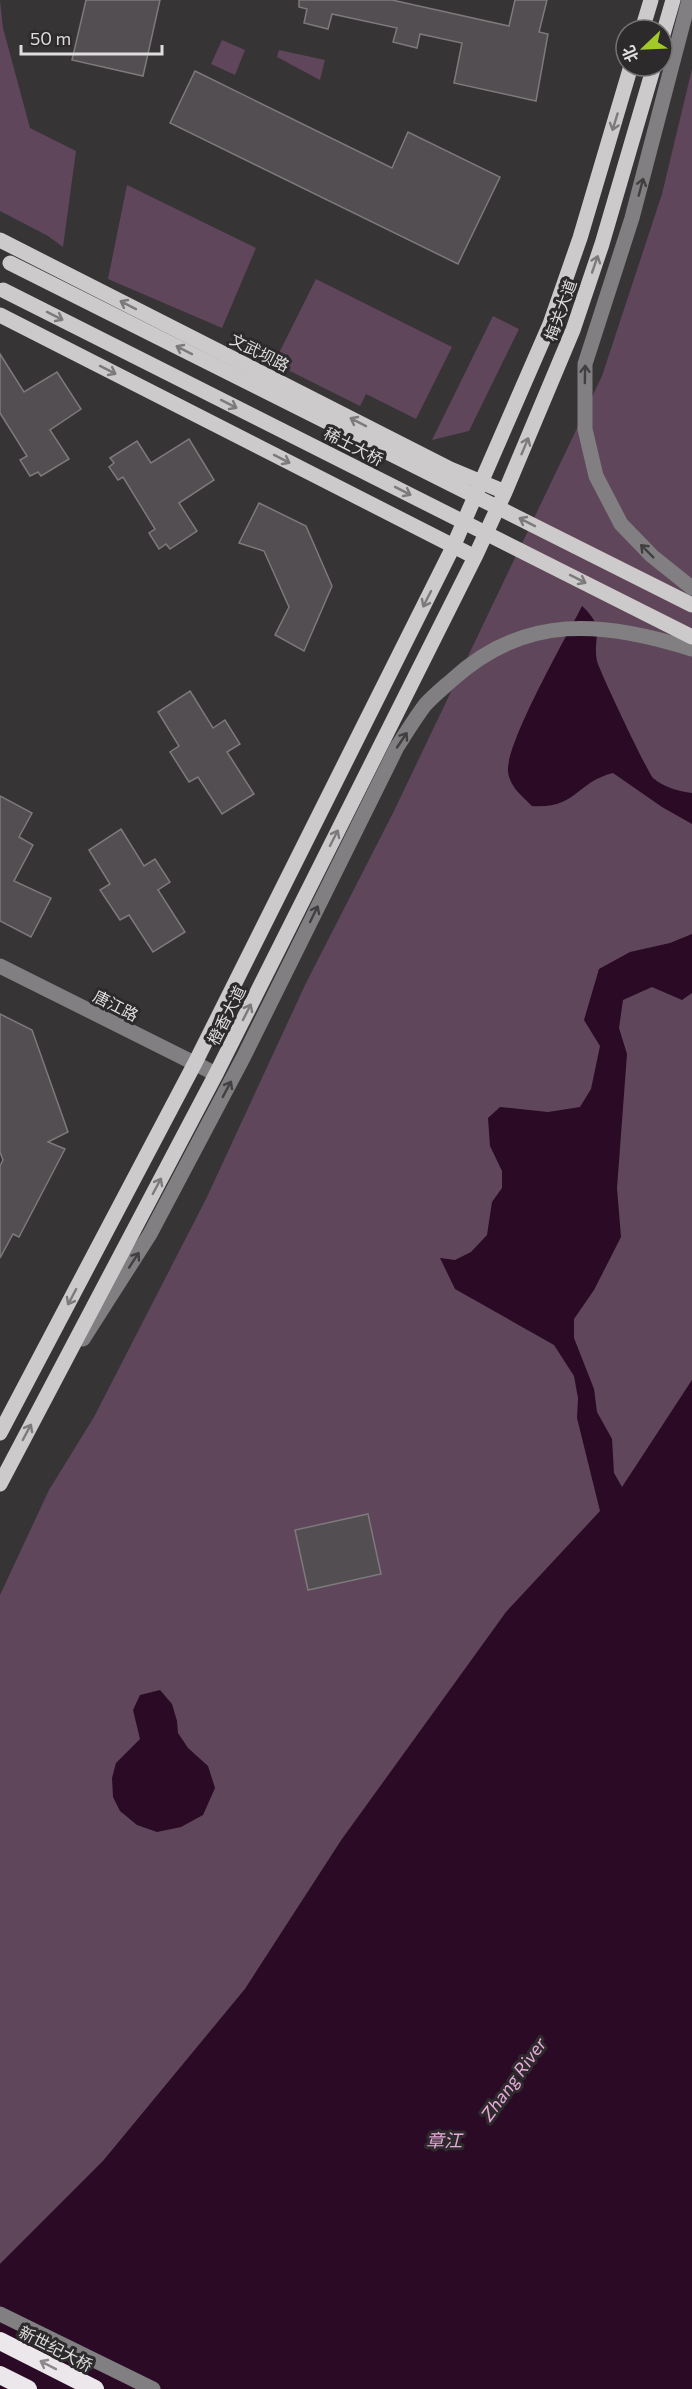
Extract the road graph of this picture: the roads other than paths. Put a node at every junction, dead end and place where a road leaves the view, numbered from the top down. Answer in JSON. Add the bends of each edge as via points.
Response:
{"nodes":[{"id":1,"x":651,"y":0,"type":"edge"},
{"id":2,"x":673,"y":0,"type":"edge"},
{"id":3,"x":689,"y":0,"type":"edge"},
{"id":4,"x":646,"y":18,"type":"edge"},
{"id":5,"x":668,"y":18,"type":"edge"},
{"id":6,"x":627,"y":78,"type":"edge"},
{"id":7,"x":650,"y":78,"type":"edge"},
{"id":8,"x":0,"y":240,"type":"edge"},
{"id":9,"x":5,"y":261,"type":"edge"},
{"id":10,"x":1,"y":289,"type":"edge"},
{"id":11,"x":0,"y":315,"type":"edge"},
{"id":12,"x":482,"y":483,"type":"junction"},
{"id":13,"x":505,"y":492,"type":"junction"},
{"id":14,"x":453,"y":547,"type":"junction"},
{"id":15,"x":475,"y":557,"type":"junction"},
{"id":16,"x":692,"y":588,"type":"edge"},
{"id":17,"x":692,"y":605,"type":"edge"},
{"id":18,"x":692,"y":637,"type":"edge"},
{"id":19,"x":692,"y":650,"type":"edge"},
{"id":20,"x":0,"y":966,"type":"edge"},
{"id":21,"x":195,"y":1063,"type":"junction"},
{"id":22,"x":216,"y":1074,"type":"junction"},
{"id":23,"x":45,"y":1397,"type":"junction"},
{"id":24,"x":0,"y":1433,"type":"edge"},
{"id":25,"x":0,"y":1484,"type":"edge"},
{"id":26,"x":0,"y":2314,"type":"edge"},
{"id":27,"x":0,"y":2341,"type":"edge"},
{"id":28,"x":0,"y":2375,"type":"edge"},
{"id":29,"x":28,"y":2389,"type":"edge"},
{"id":30,"x":95,"y":2389,"type":"edge"},
{"id":31,"x":153,"y":2389,"type":"edge"}],
"edges":[{"from":1,"to":4,"type":"main road"},
{"from":2,"to":5,"type":"main road"},
{"from":16,"to":3,"type":"street","one_way":true,"via":[[652,556],[621,524],[596,476],[585,429],[585,364],[632,218]]},
{"from":6,"to":12,"type":"main road","name":"梅关大道","one_way":true,"via":[[550,324]]},
{"from":13,"to":7,"type":"main road","name":"梅关大道","one_way":true,"via":[[573,330]]},
{"from":12,"to":8,"type":"main road","name":"文武坝路","one_way":true},
{"from":17,"to":9,"type":"main road","name":"稀土大桥","one_way":true,"bridge":true},
{"from":10,"to":18,"type":"main road","name":"稀土大桥","one_way":true,"bridge":true},
{"from":11,"to":14,"type":"main road","one_way":true},
{"from":12,"to":13,"type":"main road","name":"文武坝路"},
{"from":12,"to":14,"type":"main road","name":"梅关大道"},
{"from":13,"to":15,"type":"main road","name":"梅关大道"},
{"from":14,"to":15,"type":"main road"},
{"from":14,"to":21,"type":"main road","name":"橙香大道","one_way":true},
{"from":22,"to":15,"type":"main road","name":"橙香大道","one_way":true},
{"from":23,"to":19,"type":"street","one_way":true,"via":[[150,1234],[243,1058],[397,747],[426,704],[490,651],[544,630],[620,631]]},
{"from":20,"to":21,"type":"street","name":"唐江路"},
{"from":21,"to":22,"type":"street","name":"唐江路"},
{"from":21,"to":24,"type":"main road","name":"橙香大道","one_way":true},
{"from":23,"to":22,"type":"main road","name":"橙香大道","one_way":true},
{"from":25,"to":23,"type":"main road","name":"橙香大道","one_way":true},
{"from":26,"to":31,"type":"street"},
{"from":30,"to":27,"type":"highway","name":"新世纪大桥","one_way":true},
{"from":28,"to":29,"type":"highway"}]}
